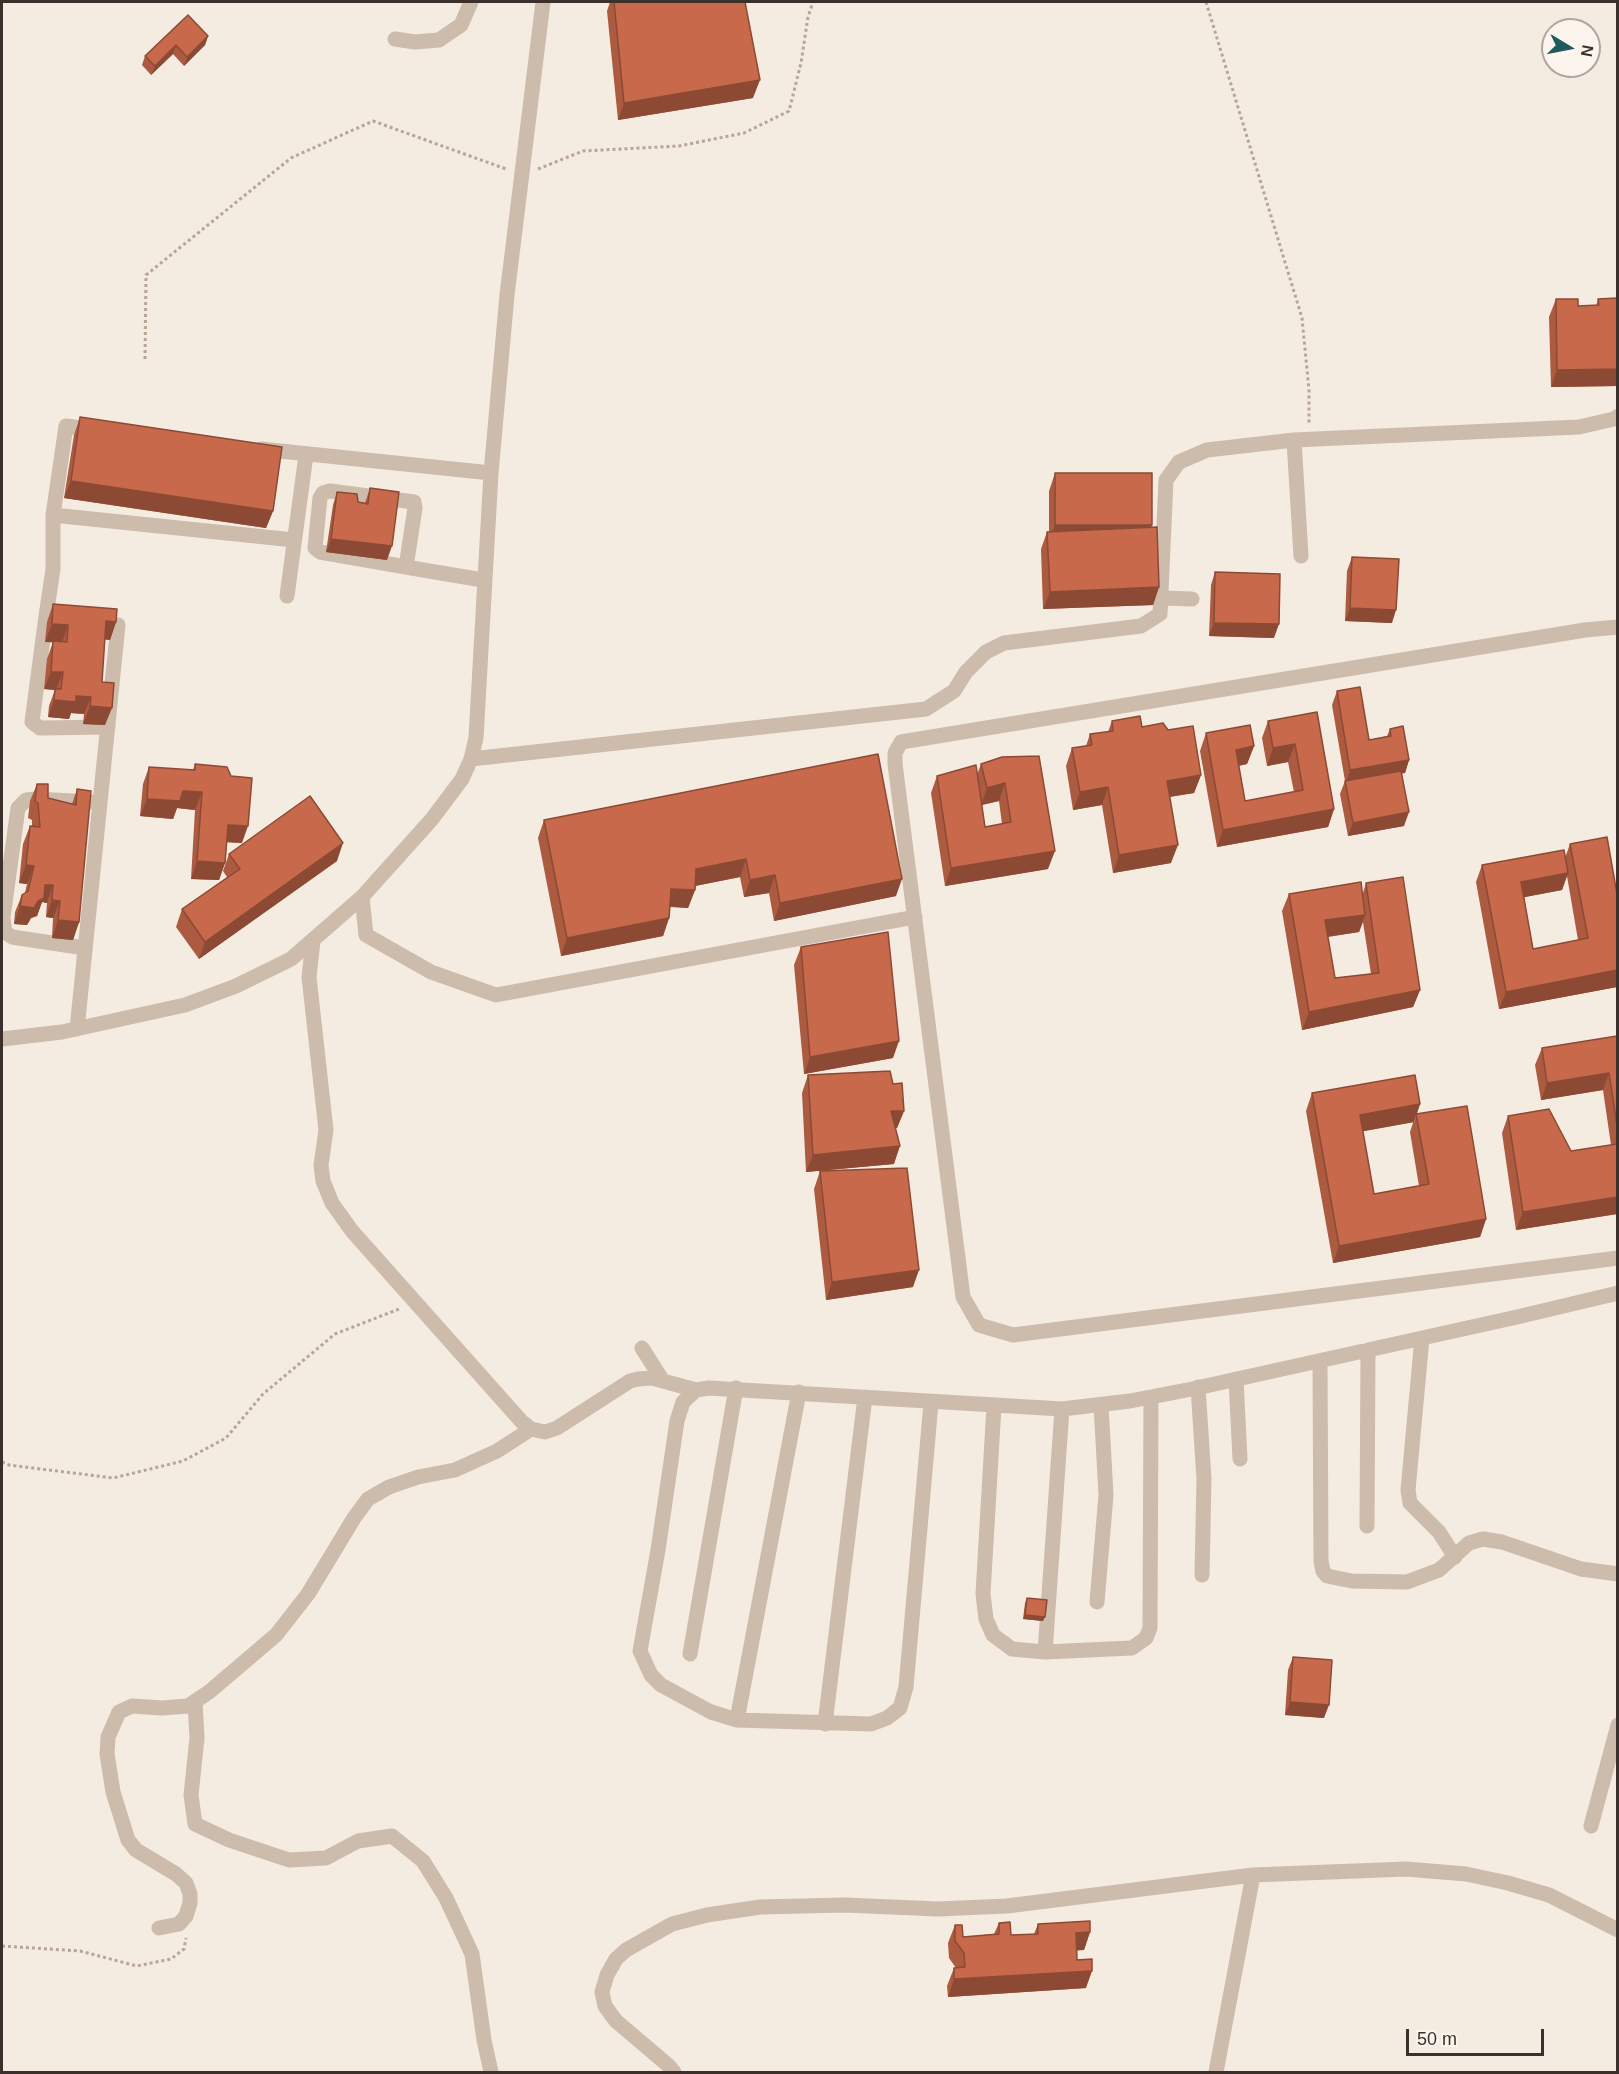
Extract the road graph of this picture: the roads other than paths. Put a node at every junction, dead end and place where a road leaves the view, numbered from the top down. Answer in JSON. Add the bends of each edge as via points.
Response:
{"nodes":[{"id":1,"x":471,"y":2,"type":"edge"},
{"id":2,"x":543,"y":2,"type":"edge"},
{"id":3,"x":395,"y":39,"type":"dead end"},
{"id":4,"x":1617,"y":416,"type":"edge"},
{"id":5,"x":112,"y":431,"type":"edge"},
{"id":6,"x":1302,"y":439,"type":"junction"},
{"id":7,"x":249,"y":448,"type":"edge"},
{"id":8,"x":306,"y":455,"type":"junction"},
{"id":9,"x":491,"y":473,"type":"junction"},
{"id":10,"x":53,"y":515,"type":"junction"},
{"id":11,"x":294,"y":540,"type":"junction"},
{"id":12,"x":1301,"y":556,"type":"dead end"},
{"id":13,"x":406,"y":567,"type":"junction"},
{"id":14,"x":483,"y":580,"type":"junction"},
{"id":15,"x":287,"y":596,"type":"dead end"},
{"id":16,"x":1161,"y":598,"type":"junction"},
{"id":17,"x":1192,"y":599,"type":"dead end"},
{"id":18,"x":46,"y":616,"type":"junction"},
{"id":19,"x":1617,"y":627,"type":"edge"},
{"id":20,"x":108,"y":727,"type":"junction"},
{"id":21,"x":471,"y":759,"type":"junction"},
{"id":22,"x":100,"y":802,"type":"junction"},
{"id":23,"x":362,"y":897,"type":"junction"},
{"id":24,"x":915,"y":918,"type":"junction"},
{"id":25,"x":313,"y":941,"type":"junction"},
{"id":26,"x":85,"y":948,"type":"junction"},
{"id":27,"x":77,"y":1029,"type":"junction"},
{"id":28,"x":2,"y":1039,"type":"edge"},
{"id":29,"x":1617,"y":1258,"type":"edge"},
{"id":30,"x":1617,"y":1293,"type":"edge"},
{"id":31,"x":1422,"y":1338,"type":"junction"},
{"id":32,"x":642,"y":1348,"type":"dead end"},
{"id":33,"x":1368,"y":1350,"type":"junction"},
{"id":34,"x":1320,"y":1360,"type":"junction"},
{"id":35,"x":1236,"y":1379,"type":"junction"},
{"id":36,"x":663,"y":1381,"type":"junction"},
{"id":37,"x":1198,"y":1387,"type":"junction"},
{"id":38,"x":736,"y":1389,"type":"junction"},
{"id":39,"x":696,"y":1390,"type":"junction"},
{"id":40,"x":799,"y":1392,"type":"junction"},
{"id":41,"x":865,"y":1397,"type":"junction"},
{"id":42,"x":1151,"y":1397,"type":"junction"},
{"id":43,"x":931,"y":1402,"type":"junction"},
{"id":44,"x":1101,"y":1405,"type":"junction"},
{"id":45,"x":994,"y":1406,"type":"junction"},
{"id":46,"x":1062,"y":1409,"type":"junction"},
{"id":47,"x":531,"y":1429,"type":"junction"},
{"id":48,"x":1240,"y":1459,"type":"dead end"},
{"id":49,"x":1367,"y":1526,"type":"dead end"},
{"id":50,"x":1455,"y":1557,"type":"junction"},
{"id":51,"x":1617,"y":1574,"type":"edge"},
{"id":52,"x":1202,"y":1575,"type":"dead end"},
{"id":53,"x":1097,"y":1602,"type":"dead end"},
{"id":54,"x":1045,"y":1652,"type":"junction"},
{"id":55,"x":690,"y":1654,"type":"dead end"},
{"id":56,"x":195,"y":1701,"type":"junction"},
{"id":57,"x":737,"y":1720,"type":"junction"},
{"id":58,"x":825,"y":1724,"type":"junction"},
{"id":59,"x":1617,"y":1725,"type":"edge"},
{"id":60,"x":1591,"y":1826,"type":"dead end"},
{"id":61,"x":1253,"y":1875,"type":"junction"},
{"id":62,"x":159,"y":1928,"type":"dead end"},
{"id":63,"x":1617,"y":1930,"type":"edge"},
{"id":64,"x":491,"y":2073,"type":"edge"},
{"id":65,"x":674,"y":2073,"type":"edge"},
{"id":66,"x":1216,"y":2073,"type":"edge"}],
"edges":[{"from":1,"to":3,"type":"street","via":[[462,25],[439,40]]},
{"from":2,"to":9,"type":"street","via":[[507,295]]},
{"from":4,"to":6,"type":"street","via":[[1579,427]]},
{"from":5,"to":10,"type":"street","via":[[66,426]]},
{"from":6,"to":12,"type":"street"},
{"from":6,"to":16,"type":"street","via":[[1207,450],[1179,462],[1166,480]]},
{"from":7,"to":8,"type":"street"},
{"from":8,"to":9,"type":"street"},
{"from":8,"to":11,"type":"street"},
{"from":9,"to":14,"type":"street"},
{"from":10,"to":11,"type":"street"},
{"from":10,"to":18,"type":"street","via":[[53,569]]},
{"from":11,"to":15,"type":"street"},
{"from":13,"to":13,"type":"street","via":[[315,548],[323,493],[414,502]]},
{"from":13,"to":14,"type":"street"},
{"from":14,"to":21,"type":"street","via":[[476,738]]},
{"from":16,"to":17,"type":"street"},
{"from":16,"to":21,"type":"street","via":[[1160,614],[1141,626],[1004,643],[986,652],[954,691],[926,709]]},
{"from":18,"to":20,"type":"street","via":[[118,625]]},
{"from":18,"to":20,"type":"street","via":[[32,722],[40,728]]},
{"from":19,"to":24,"type":"street","via":[[901,742],[895,764]]},
{"from":20,"to":22,"type":"street"},
{"from":21,"to":23,"type":"street","via":[[462,779],[432,819]]},
{"from":22,"to":26,"type":"street"},
{"from":22,"to":26,"type":"street","via":[[36,799],[26,800],[18,808],[4,909],[3,926],[12,936]]},
{"from":23,"to":24,"type":"street","via":[[366,935],[430,972],[496,995]]},
{"from":23,"to":25,"type":"street"},
{"from":24,"to":29,"type":"street","via":[[963,1297],[979,1325],[1012,1335]]},
{"from":25,"to":27,"type":"street","via":[[291,959],[236,986],[185,1005]]},
{"from":25,"to":47,"type":"street","via":[[309,978],[326,1130],[321,1165],[332,1203],[352,1231]]},
{"from":26,"to":27,"type":"street"},
{"from":27,"to":28,"type":"street"},
{"from":30,"to":31,"type":"street"},
{"from":31,"to":33,"type":"street"},
{"from":31,"to":50,"type":"street","via":[[1408,1490],[1410,1503],[1439,1532]]},
{"from":32,"to":36,"type":"street"},
{"from":33,"to":34,"type":"street"},
{"from":33,"to":49,"type":"street"},
{"from":34,"to":35,"type":"street"},
{"from":34,"to":50,"type":"street","via":[[1323,1570],[1327,1576],[1352,1581],[1407,1582],[1439,1570]]},
{"from":35,"to":37,"type":"street"},
{"from":35,"to":48,"type":"street"},
{"from":36,"to":39,"type":"street"},
{"from":36,"to":47,"type":"street","via":[[630,1381],[557,1428],[544,1432]]},
{"from":37,"to":42,"type":"street"},
{"from":37,"to":52,"type":"street","via":[[1204,1479]]},
{"from":38,"to":39,"type":"street"},
{"from":38,"to":40,"type":"street"},
{"from":38,"to":55,"type":"street"},
{"from":39,"to":57,"type":"street","via":[[683,1402],[677,1421],[640,1651],[651,1675],[661,1685],[711,1712]]},
{"from":40,"to":41,"type":"street"},
{"from":40,"to":57,"type":"street"},
{"from":41,"to":43,"type":"street"},
{"from":41,"to":58,"type":"street"},
{"from":42,"to":44,"type":"street"},
{"from":42,"to":54,"type":"street","via":[[1150,1628],[1146,1638],[1132,1648]]},
{"from":43,"to":45,"type":"street"},
{"from":43,"to":58,"type":"street","via":[[903,1700],[900,1708],[887,1718],[871,1724]]},
{"from":44,"to":46,"type":"street"},
{"from":44,"to":53,"type":"street","via":[[1106,1495]]},
{"from":45,"to":46,"type":"street"},
{"from":45,"to":54,"type":"street","via":[[983,1594],[986,1619],[993,1635],[1012,1649]]},
{"from":46,"to":54,"type":"street"},
{"from":47,"to":56,"type":"street","via":[[497,1451],[455,1470],[418,1477],[368,1499],[308,1594],[276,1635]]},
{"from":50,"to":51,"type":"street","via":[[1469,1543],[1483,1539],[1581,1569]]},
{"from":56,"to":62,"type":"street","via":[[188,1706],[132,1706],[119,1712],[108,1737],[114,1792],[128,1840],[136,1850],[176,1874],[186,1883],[190,1894],[186,1916],[179,1924]]},
{"from":56,"to":64,"type":"street","via":[[197,1738],[191,1795],[195,1824],[289,1860],[326,1858],[358,1841],[392,1836],[423,1861],[446,1898],[472,1954]]},
{"from":57,"to":58,"type":"street"},
{"from":59,"to":60,"type":"street"},
{"from":61,"to":63,"type":"street","via":[[1406,1869],[1466,1874],[1549,1895]]},
{"from":61,"to":65,"type":"street","via":[[1007,1906],[760,1907],[672,1924],[616,1959],[602,1992],[604,2006],[616,2021]]},
{"from":61,"to":66,"type":"street"}]}
